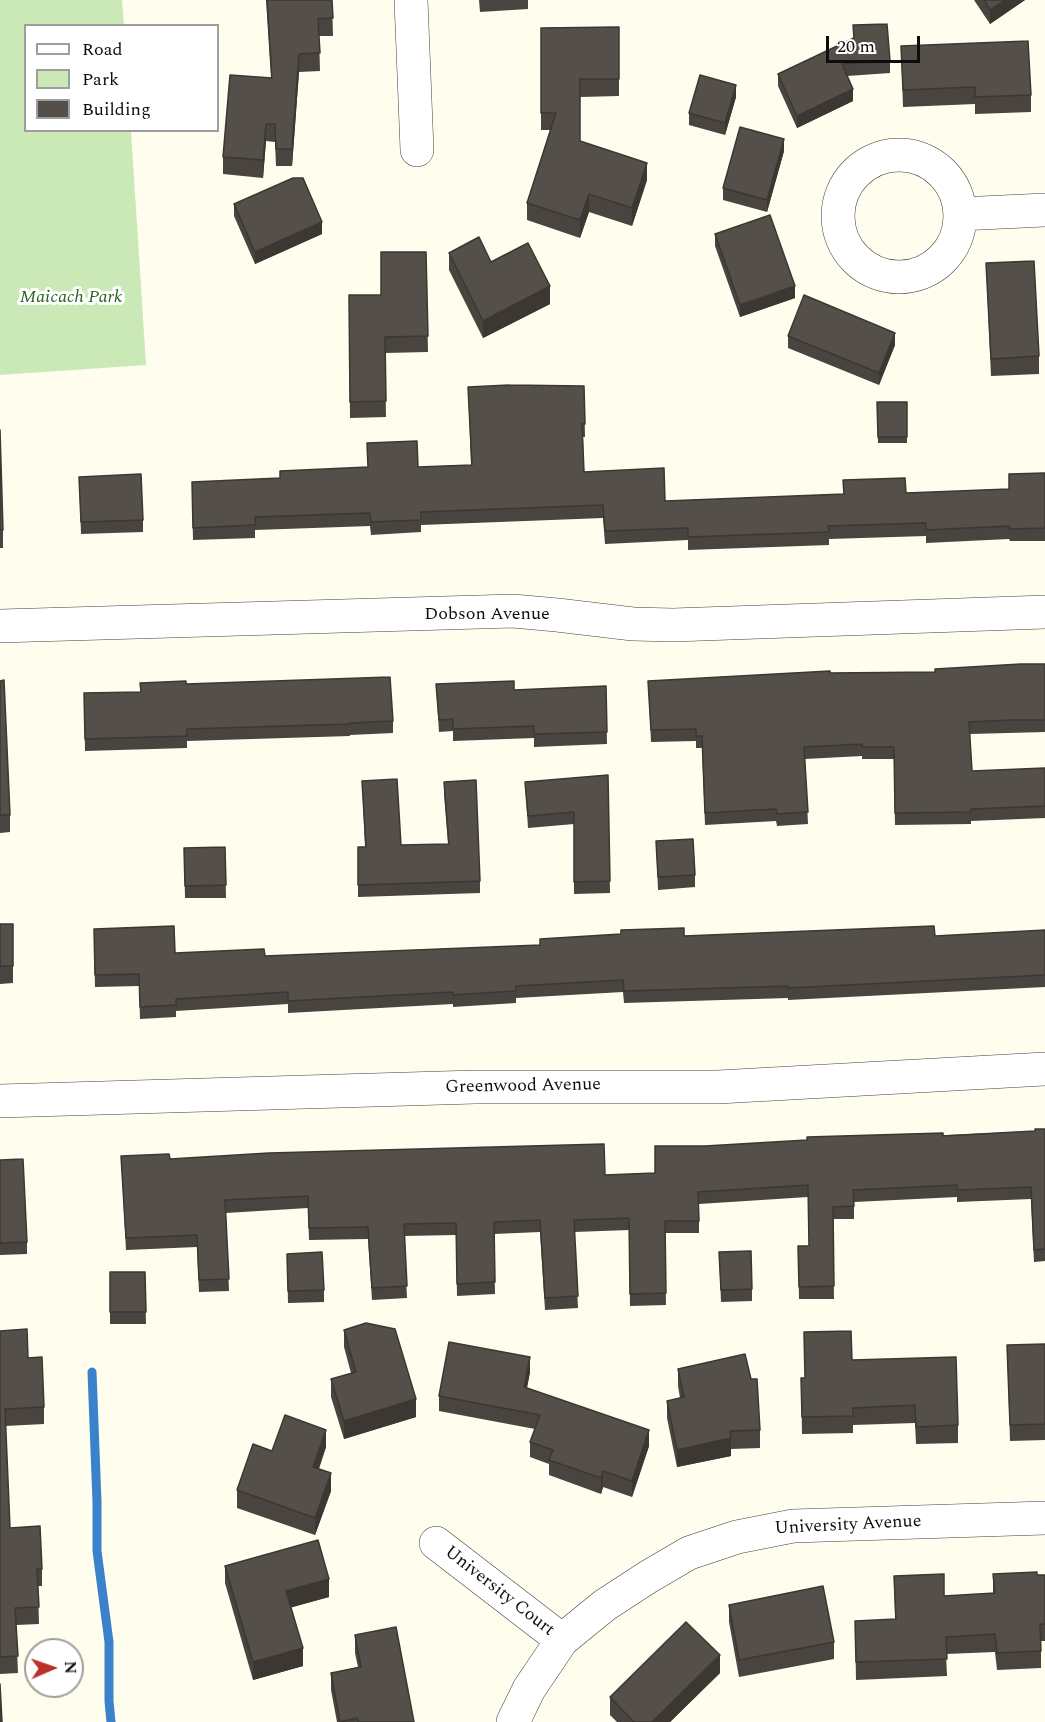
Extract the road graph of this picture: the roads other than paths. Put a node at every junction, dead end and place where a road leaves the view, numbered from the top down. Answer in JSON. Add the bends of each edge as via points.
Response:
{"nodes":[{"id":1,"x":411,"y":0,"type":"edge"},
{"id":2,"x":417,"y":150,"type":"dead end"},
{"id":3,"x":1045,"y":210,"type":"edge"},
{"id":4,"x":960,"y":214,"type":"dead end"},
{"id":5,"x":1045,"y":612,"type":"edge"},
{"id":6,"x":0,"y":627,"type":"edge"},
{"id":7,"x":1045,"y":1069,"type":"edge"},
{"id":8,"x":0,"y":1101,"type":"edge"},
{"id":9,"x":1045,"y":1518,"type":"edge"},
{"id":10,"x":436,"y":1543,"type":"dead end"},
{"id":11,"x":562,"y":1640,"type":"junction"},
{"id":12,"x":513,"y":1722,"type":"edge"}],
"edges":[{"from":1,"to":2,"type":"street"},
{"from":3,"to":4,"type":"street"},
{"from":5,"to":6,"type":"street","name":"Dobson Avenue","via":[[673,625],[513,611]]},
{"from":7,"to":8,"type":"street","name":"Greenwood Avenue","via":[[718,1087],[476,1087]]},
{"from":9,"to":11,"type":"street","name":"University Avenue","via":[[793,1526],[737,1537],[689,1553],[648,1577],[604,1605]]},
{"from":10,"to":11,"type":"street","name":"University Court"},
{"from":11,"to":12,"type":"street","name":"University Avenue"}]}
